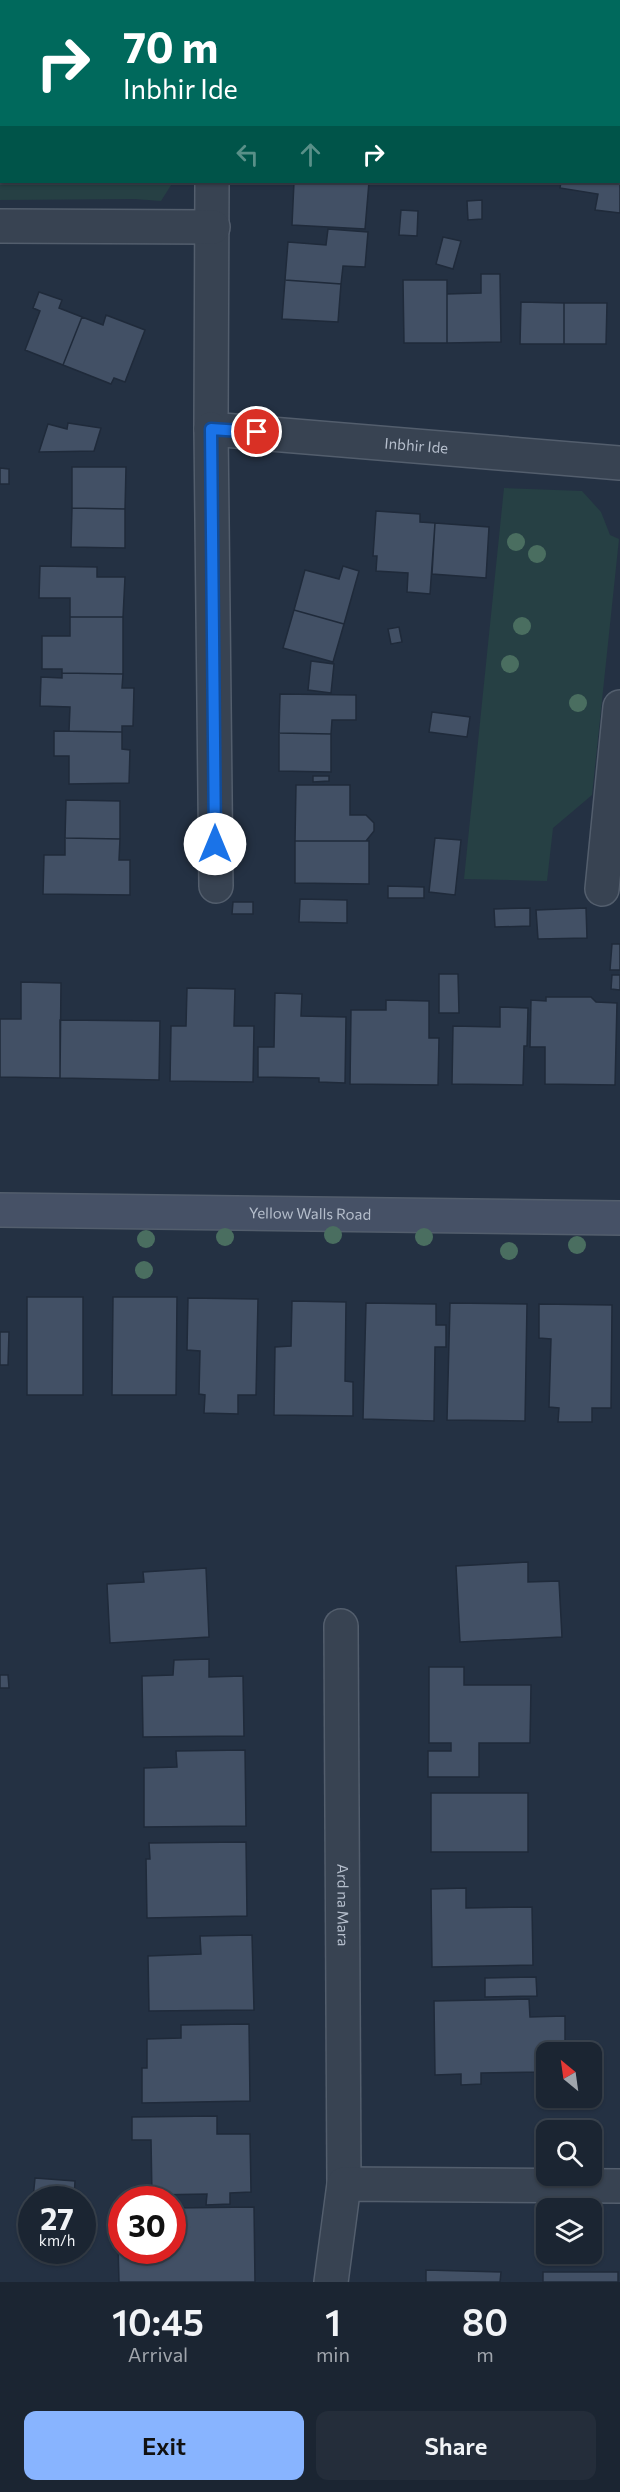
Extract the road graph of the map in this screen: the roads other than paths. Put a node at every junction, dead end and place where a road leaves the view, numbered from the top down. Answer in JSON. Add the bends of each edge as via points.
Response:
{"nodes":[{"id":1,"x":212,"y":183,"type":"edge"},
{"id":2,"x":0,"y":226,"type":"edge"},
{"id":3,"x":213,"y":227,"type":"junction"},
{"id":4,"x":211,"y":429,"type":"junction"},
{"id":5,"x":620,"y":463,"type":"edge"},
{"id":6,"x":620,"y":707,"type":"edge"},
{"id":7,"x":216,"y":886,"type":"dead end"},
{"id":8,"x":602,"y":889,"type":"dead end"},
{"id":9,"x":0,"y":1210,"type":"edge"},
{"id":10,"x":620,"y":1218,"type":"edge"},
{"id":11,"x":341,"y":1626,"type":"dead end"},
{"id":12,"x":344,"y":2184,"type":"junction"},
{"id":13,"x":620,"y":2186,"type":"edge"},
{"id":14,"x":331,"y":2282,"type":"edge"}],
"edges":[{"from":1,"to":3,"type":"street"},
{"from":2,"to":3,"type":"street"},
{"from":3,"to":4,"type":"street"},
{"from":4,"to":5,"type":"street","name":"Inbhir Ide"},
{"from":4,"to":7,"type":"street"},
{"from":6,"to":8,"type":"street"},
{"from":9,"to":10,"type":"street","name":"Yellow Walls Road"},
{"from":11,"to":12,"type":"street","name":"Ard na Mara"},
{"from":12,"to":13,"type":"street"},
{"from":12,"to":14,"type":"street","name":"Ard na Mara"}]}
